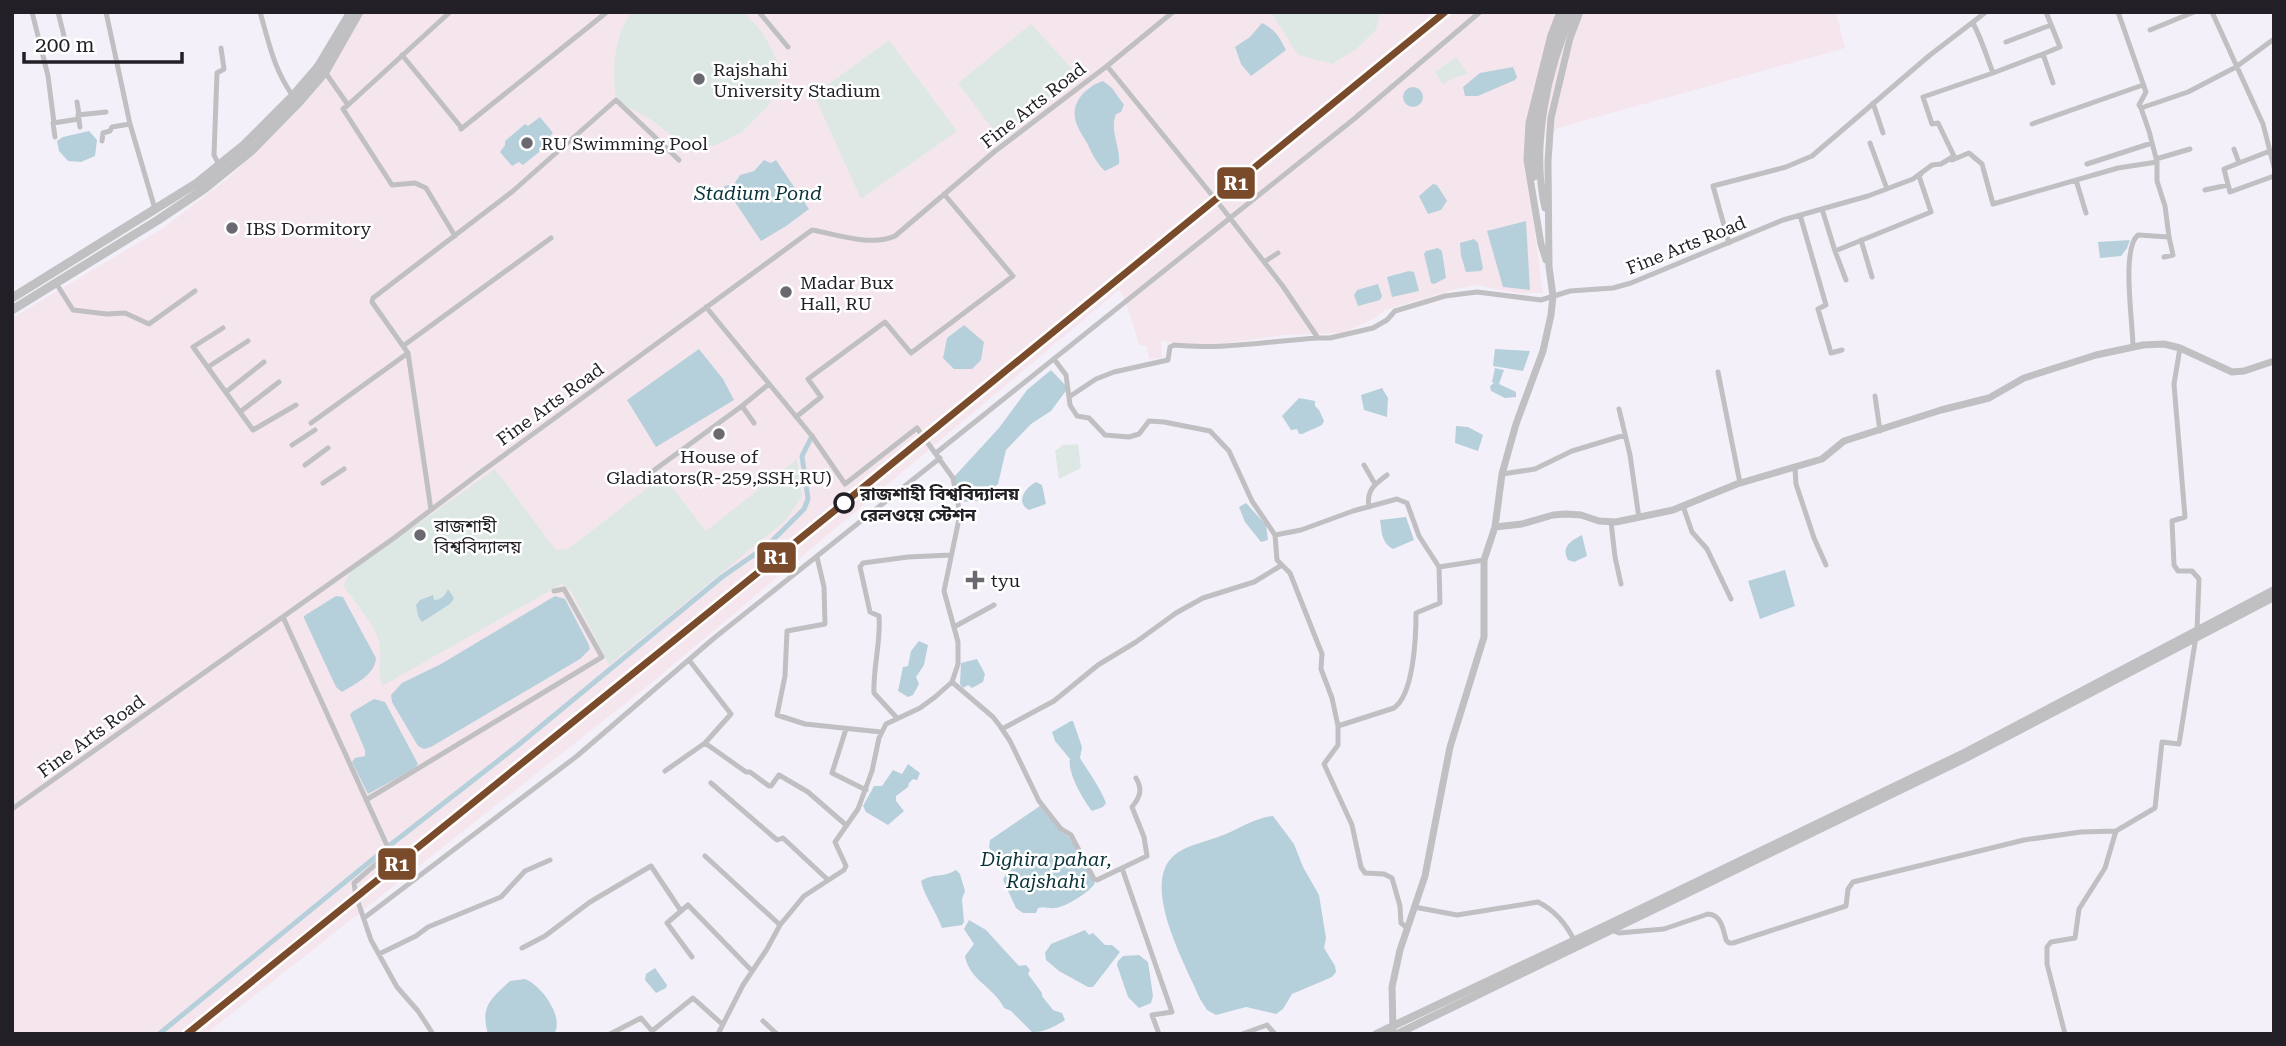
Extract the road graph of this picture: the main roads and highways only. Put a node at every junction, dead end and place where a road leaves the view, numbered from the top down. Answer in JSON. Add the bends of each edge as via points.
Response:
{"nodes":[{"id":1,"x":351,"y":12,"type":"edge"},
{"id":2,"x":359,"y":12,"type":"edge"},
{"id":3,"x":1563,"y":12,"type":"edge"},
{"id":4,"x":1573,"y":12,"type":"edge"},
{"id":5,"x":1580,"y":12,"type":"edge"},
{"id":6,"x":1540,"y":199,"type":"junction"},
{"id":7,"x":157,"y":215,"type":"junction"},
{"id":8,"x":1538,"y":219,"type":"junction"},
{"id":9,"x":1548,"y":219,"type":"junction"},
{"id":10,"x":1549,"y":267,"type":"junction"},
{"id":11,"x":12,"y":298,"type":"edge"},
{"id":12,"x":12,"y":310,"type":"edge"},
{"id":13,"x":2274,"y":361,"type":"edge"},
{"id":14,"x":1495,"y":527,"type":"junction"},
{"id":15,"x":2274,"y":590,"type":"edge"},
{"id":16,"x":2274,"y":597,"type":"edge"},
{"id":17,"x":2196,"y":634,"type":"junction"},
{"id":18,"x":1575,"y":943,"type":"junction"},
{"id":19,"x":1394,"y":1032,"type":"edge"},
{"id":20,"x":1376,"y":1034,"type":"edge"}],
"edges":[{"from":1,"to":7,"type":"highway","via":[[318,67],[293,96],[244,145]]},
{"from":2,"to":7,"type":"highway","via":[[325,72],[300,102],[204,189]]},
{"from":3,"to":6,"type":"main road","via":[[1535,127],[1533,163]]},
{"from":3,"to":8,"type":"main road","via":[[1551,35],[1529,123],[1527,160]]},
{"from":4,"to":6,"type":"main road","via":[[1541,128]]},
{"from":5,"to":9,"type":"main road","via":[[1551,118]]},
{"from":6,"to":8,"type":"main road"},
{"from":6,"to":9,"type":"main road"},
{"from":7,"to":11,"type":"highway"},
{"from":7,"to":12,"type":"highway"},
{"from":8,"to":10,"type":"main road"},
{"from":9,"to":10,"type":"main road"},
{"from":10,"to":14,"type":"main road","via":[[1553,296],[1543,351],[1502,474]]},
{"from":13,"to":14,"type":"main road","via":[[2232,372],[2180,348],[2164,344],[2133,347],[2050,369],[1989,398],[1844,441],[1822,459],[1740,483],[1683,506],[1611,522],[1566,513]]},
{"from":14,"to":19,"type":"main road","via":[[1484,560],[1484,637],[1450,747],[1425,876],[1406,927],[1392,987]]},
{"from":15,"to":17,"type":"main road"},
{"from":16,"to":17,"type":"main road"},
{"from":17,"to":18,"type":"main road"},
{"from":17,"to":18,"type":"main road","via":[[1966,758],[1612,930]]},
{"from":18,"to":19,"type":"main road"},
{"from":19,"to":20,"type":"main road"}]}
